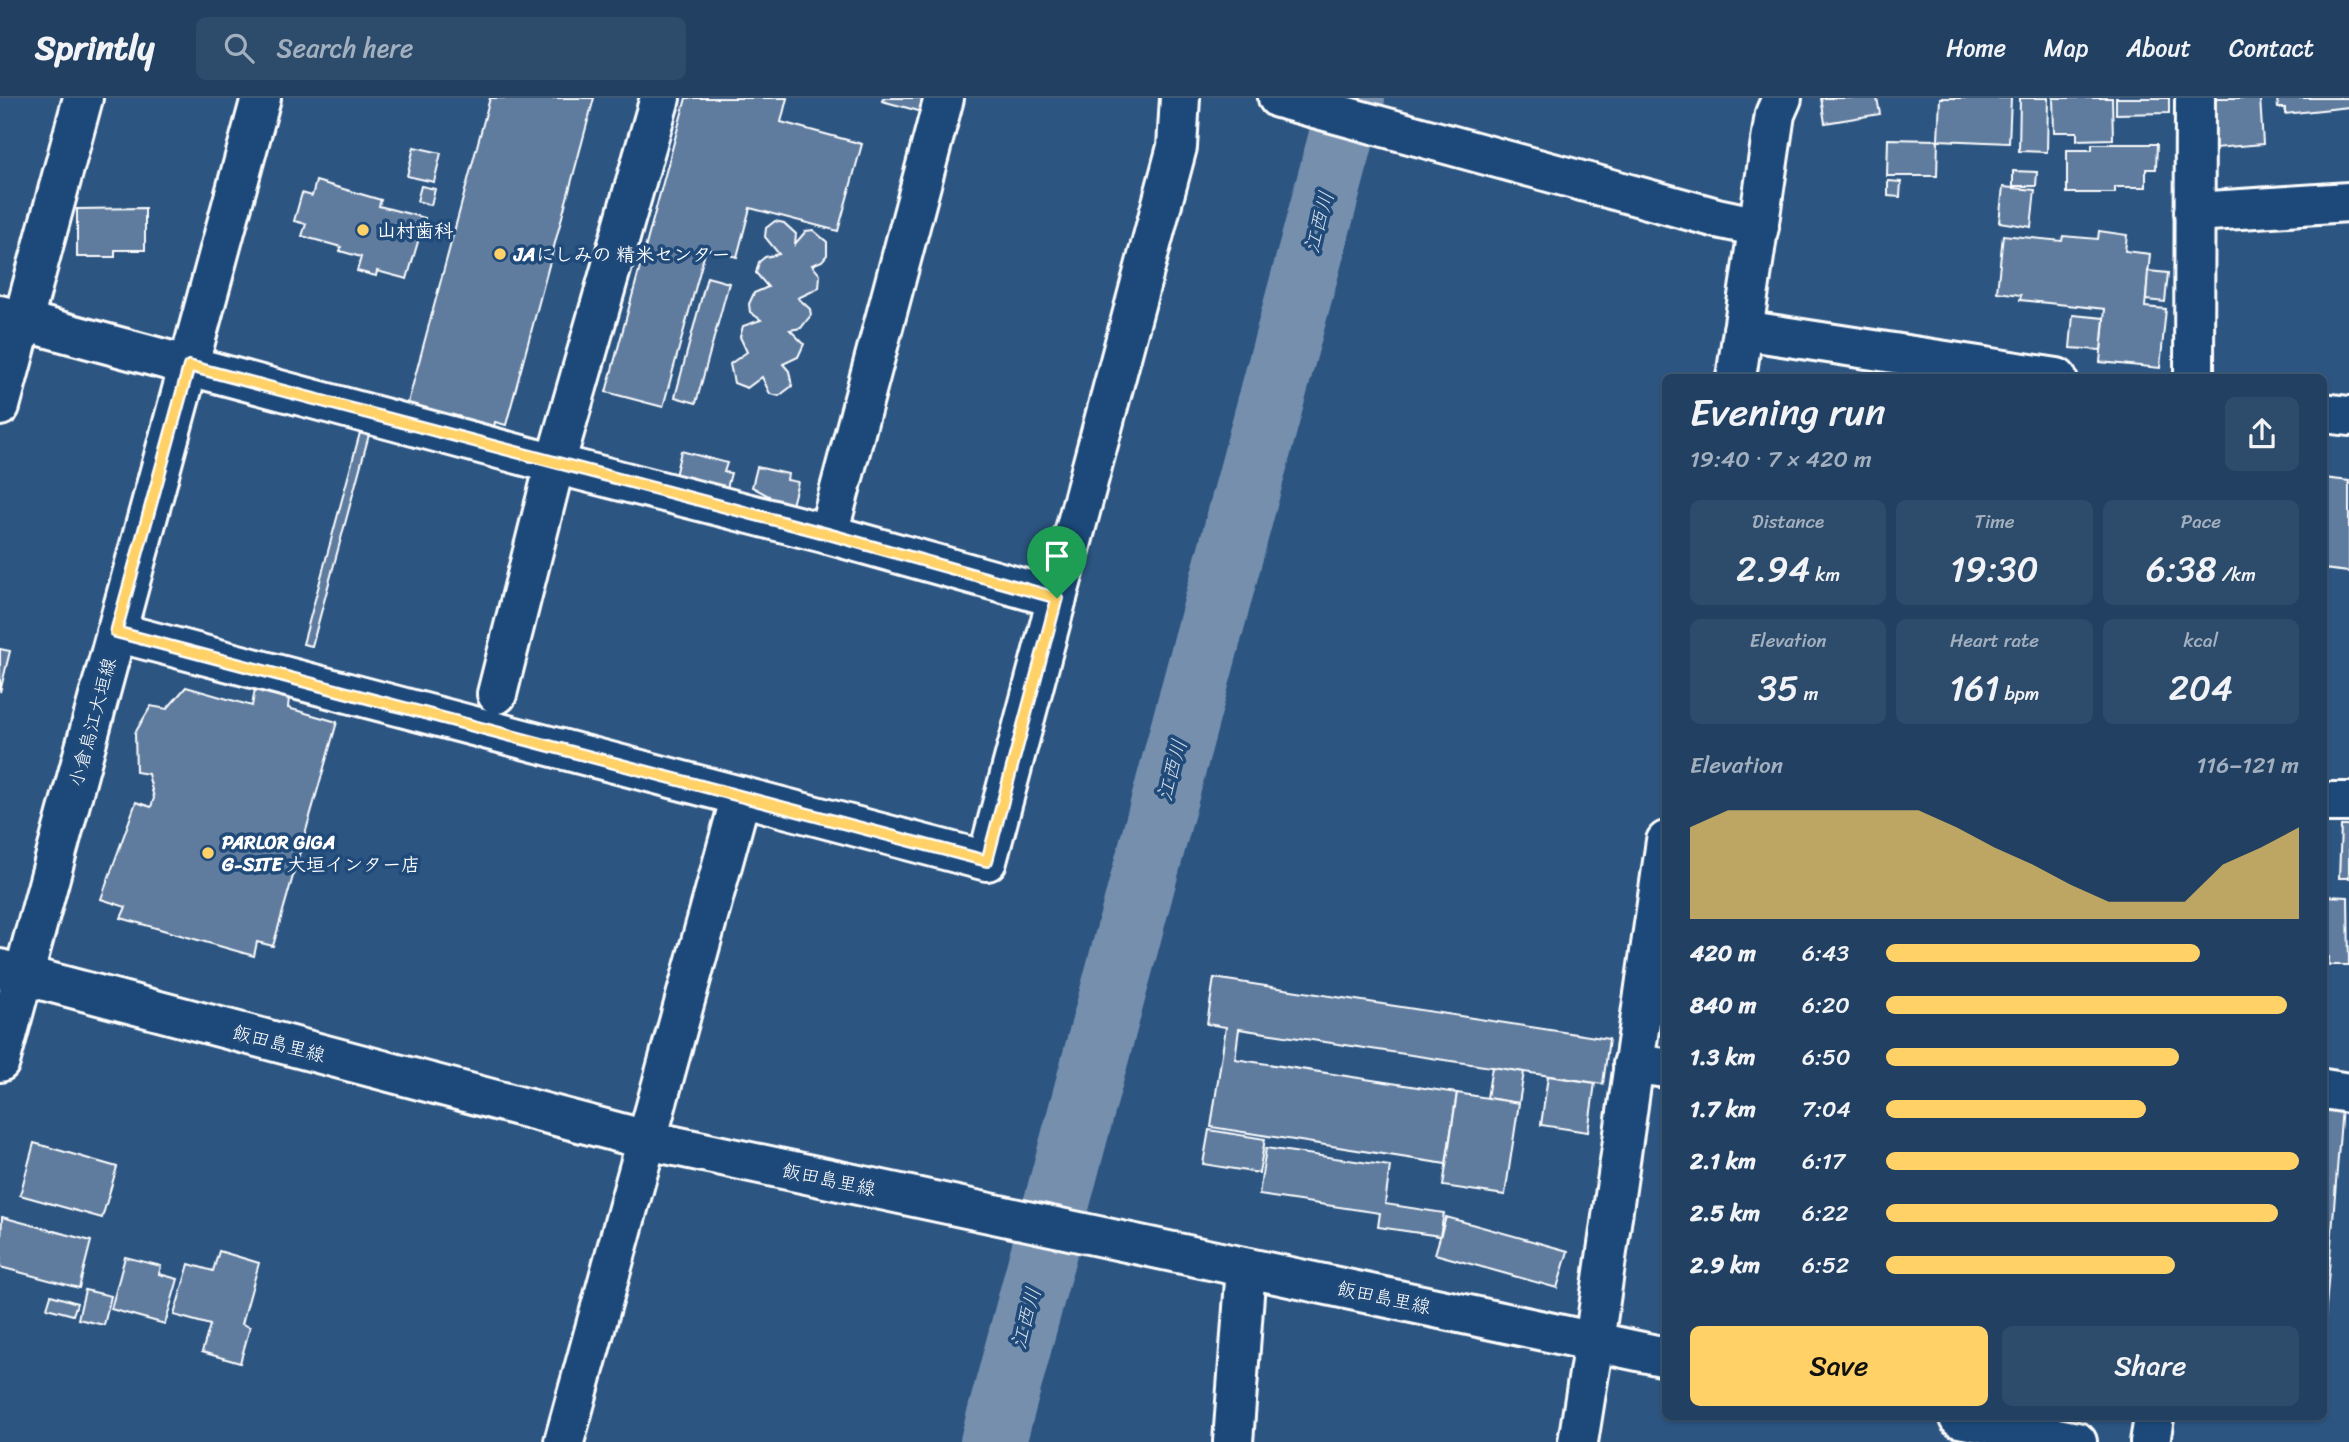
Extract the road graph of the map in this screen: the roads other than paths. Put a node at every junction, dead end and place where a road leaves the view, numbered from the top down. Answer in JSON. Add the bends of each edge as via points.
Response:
{"nodes":[{"id":1,"x":83,"y":98,"type":"edge"},
{"id":2,"x":261,"y":98,"type":"edge"},
{"id":3,"x":660,"y":98,"type":"edge"},
{"id":4,"x":944,"y":98,"type":"edge"},
{"id":5,"x":1180,"y":98,"type":"edge"},
{"id":6,"x":1278,"y":98,"type":"edge"},
{"id":7,"x":1782,"y":98,"type":"edge"},
{"id":8,"x":2195,"y":98,"type":"edge"},
{"id":9,"x":2349,"y":202,"type":"edge"},
{"id":10,"x":2194,"y":212,"type":"junction"},
{"id":11,"x":1759,"y":227,"type":"junction"},
{"id":12,"x":11,"y":318,"type":"edge"},
{"id":13,"x":1744,"y":330,"type":"junction"},
{"id":14,"x":189,"y":366,"type":"junction"},
{"id":15,"x":1737,"y":374,"type":"edge"},
{"id":16,"x":2031,"y":374,"type":"edge"},
{"id":17,"x":2193,"y":374,"type":"edge"},
{"id":18,"x":0,"y":406,"type":"edge"},
{"id":19,"x":2327,"y":413,"type":"edge"},
{"id":20,"x":2349,"y":416,"type":"edge"},
{"id":21,"x":555,"y":464,"type":"junction"},
{"id":22,"x":828,"y":534,"type":"junction"},
{"id":23,"x":1057,"y":598,"type":"junction"},
{"id":24,"x":116,"y":632,"type":"junction"},
{"id":25,"x":497,"y":694,"type":"dead end"},
{"id":26,"x":741,"y":796,"type":"junction"},
{"id":27,"x":2327,"y":802,"type":"edge"},
{"id":28,"x":2349,"y":802,"type":"edge"},
{"id":29,"x":1662,"y":897,"type":"edge"},
{"id":30,"x":12,"y":972,"type":"edge"},
{"id":31,"x":0,"y":1062,"type":"edge"},
{"id":32,"x":1650,"y":1066,"type":"edge"},
{"id":33,"x":2327,"y":1089,"type":"edge"},
{"id":34,"x":2349,"y":1093,"type":"edge"},
{"id":35,"x":647,"y":1140,"type":"junction"},
{"id":36,"x":1246,"y":1268,"type":"junction"},
{"id":37,"x":1594,"y":1342,"type":"junction"},
{"id":38,"x":1662,"y":1356,"type":"edge"},
{"id":39,"x":1969,"y":1420,"type":"edge"},
{"id":40,"x":2154,"y":1420,"type":"edge"},
{"id":41,"x":564,"y":1442,"type":"edge"},
{"id":42,"x":1233,"y":1442,"type":"edge"},
{"id":43,"x":1578,"y":1442,"type":"edge"},
{"id":44,"x":2077,"y":1442,"type":"edge"},
{"id":45,"x":2150,"y":1442,"type":"edge"}],
"edges":[{"from":1,"to":12,"type":"street"},
{"from":2,"to":14,"type":"street","name":"小倉烏江大垣線"},
{"from":3,"to":21,"type":"street"},
{"from":4,"to":22,"type":"street"},
{"from":5,"to":23,"type":"street","via":[[1177,147]]},
{"from":6,"to":11,"type":"street"},
{"from":7,"to":11,"type":"street","via":[[1775,114]]},
{"from":8,"to":10,"type":"street"},
{"from":9,"to":10,"type":"street"},
{"from":10,"to":17,"type":"street"},
{"from":11,"to":13,"type":"street"},
{"from":12,"to":14,"type":"street"},
{"from":12,"to":18,"type":"street"},
{"from":13,"to":15,"type":"street"},
{"from":13,"to":16,"type":"street"},
{"from":14,"to":21,"type":"street"},
{"from":14,"to":24,"type":"street","name":"小倉烏江大垣線"},
{"from":19,"to":20,"type":"street"},
{"from":21,"to":22,"type":"street"},
{"from":21,"to":25,"type":"street"},
{"from":22,"to":23,"type":"street"},
{"from":23,"to":26,"type":"street","via":[[987,861]]},
{"from":24,"to":26,"type":"street"},
{"from":24,"to":30,"type":"street","name":"小倉烏江大垣線"},
{"from":26,"to":35,"type":"street"},
{"from":27,"to":28,"type":"street"},
{"from":29,"to":32,"type":"street"},
{"from":30,"to":31,"type":"street","name":"小倉烏江大垣線"},
{"from":30,"to":35,"type":"street","name":"飯田島里線"},
{"from":32,"to":37,"type":"street"},
{"from":33,"to":34,"type":"street"},
{"from":35,"to":36,"type":"street","name":"飯田島里線"},
{"from":35,"to":41,"type":"street"},
{"from":36,"to":37,"type":"street","name":"飯田島里線"},
{"from":36,"to":42,"type":"street"},
{"from":37,"to":38,"type":"street","name":"飯田島里線"},
{"from":37,"to":43,"type":"street"},
{"from":39,"to":44,"type":"street"},
{"from":40,"to":45,"type":"street"}]}
